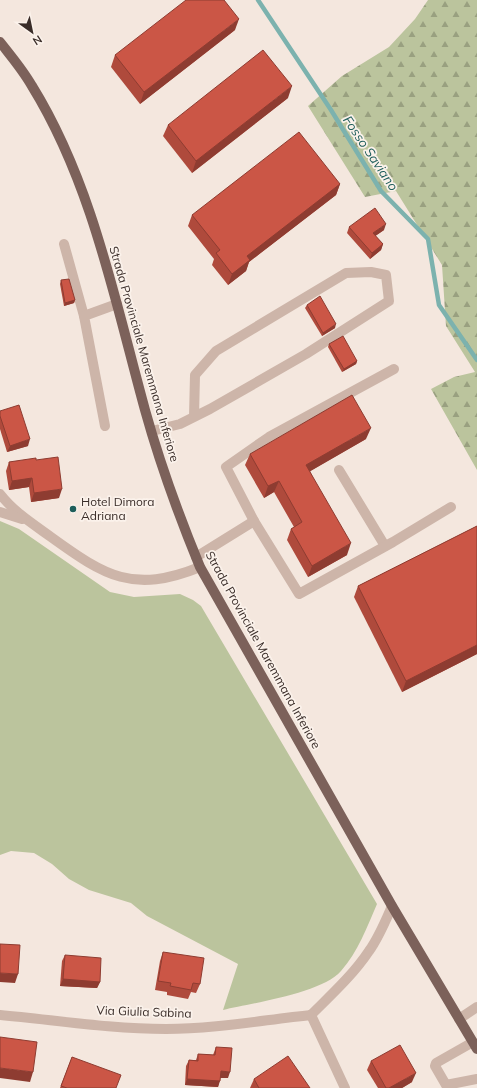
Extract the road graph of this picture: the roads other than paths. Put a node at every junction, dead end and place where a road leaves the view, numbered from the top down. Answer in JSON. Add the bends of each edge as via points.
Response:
{"nodes":[{"id":1,"x":0,"y":42,"type":"edge"},
{"id":2,"x":64,"y":244,"type":"dead end"},
{"id":3,"x":117,"y":304,"type":"junction"},
{"id":4,"x":84,"y":316,"type":"junction"},
{"id":5,"x":394,"y":369,"type":"dead end"},
{"id":6,"x":194,"y":417,"type":"junction"},
{"id":7,"x":105,"y":426,"type":"dead end"},
{"id":8,"x":152,"y":431,"type":"junction"},
{"id":9,"x":339,"y":470,"type":"dead end"},
{"id":10,"x":0,"y":494,"type":"edge"},
{"id":11,"x":452,"y":507,"type":"dead end"},
{"id":12,"x":0,"y":512,"type":"edge"},
{"id":13,"x":254,"y":521,"type":"junction"},
{"id":14,"x":31,"y":523,"type":"junction"},
{"id":15,"x":385,"y":546,"type":"junction"},
{"id":16,"x":196,"y":557,"type":"junction"},
{"id":17,"x":200,"y":567,"type":"junction"},
{"id":18,"x":392,"y":906,"type":"junction"},
{"id":19,"x":477,"y":1007,"type":"edge"},
{"id":20,"x":0,"y":1015,"type":"edge"},
{"id":21,"x":311,"y":1015,"type":"junction"},
{"id":22,"x":459,"y":1019,"type":"junction"},
{"id":23,"x":475,"y":1045,"type":"edge"},
{"id":24,"x":477,"y":1079,"type":"edge"},
{"id":25,"x":345,"y":1088,"type":"edge"}],
"edges":[{"from":1,"to":3,"type":"main road","name":"Strada Provinciale Maremmana Inferiore","via":[[32,86],[56,131],[89,212]]},
{"from":2,"to":4,"type":"street"},
{"from":3,"to":4,"type":"street"},
{"from":3,"to":8,"type":"main road","name":"Strada Provinciale Maremmana Inferiore"},
{"from":4,"to":7,"type":"street"},
{"from":5,"to":13,"type":"street","via":[[269,437],[226,467]]},
{"from":6,"to":6,"type":"street","via":[[195,375],[216,351],[346,273],[371,272],[386,275],[389,301],[306,354]]},
{"from":6,"to":8,"type":"street","via":[[180,424]]},
{"from":8,"to":16,"type":"main road","name":"Strada Provinciale Maremmana Inferiore"},
{"from":9,"to":15,"type":"street"},
{"from":10,"to":14,"type":"street"},
{"from":11,"to":15,"type":"street"},
{"from":12,"to":14,"type":"street"},
{"from":13,"to":15,"type":"street","via":[[300,594]]},
{"from":13,"to":16,"type":"street"},
{"from":14,"to":17,"type":"street","via":[[102,571],[128,579],[148,581],[167,578]]},
{"from":16,"to":17,"type":"main road","name":"Strada Provinciale Maremmana Inferiore"},
{"from":17,"to":18,"type":"main road","name":"Strada Provinciale Maremmana Inferiore"},
{"from":18,"to":21,"type":"street","via":[[364,958]]},
{"from":18,"to":22,"type":"main road","name":"Strada Provinciale Maremmana Inferiore"},
{"from":19,"to":22,"type":"street"},
{"from":20,"to":21,"type":"street","name":"Via Giulia Sabina","via":[[165,1029]]},
{"from":21,"to":25,"type":"street"},
{"from":22,"to":23,"type":"main road","name":"Strada Provinciale Maremmana Inferiore"},
{"from":23,"to":24,"type":"street","via":[[436,1063],[435,1066],[446,1085]]}]}
